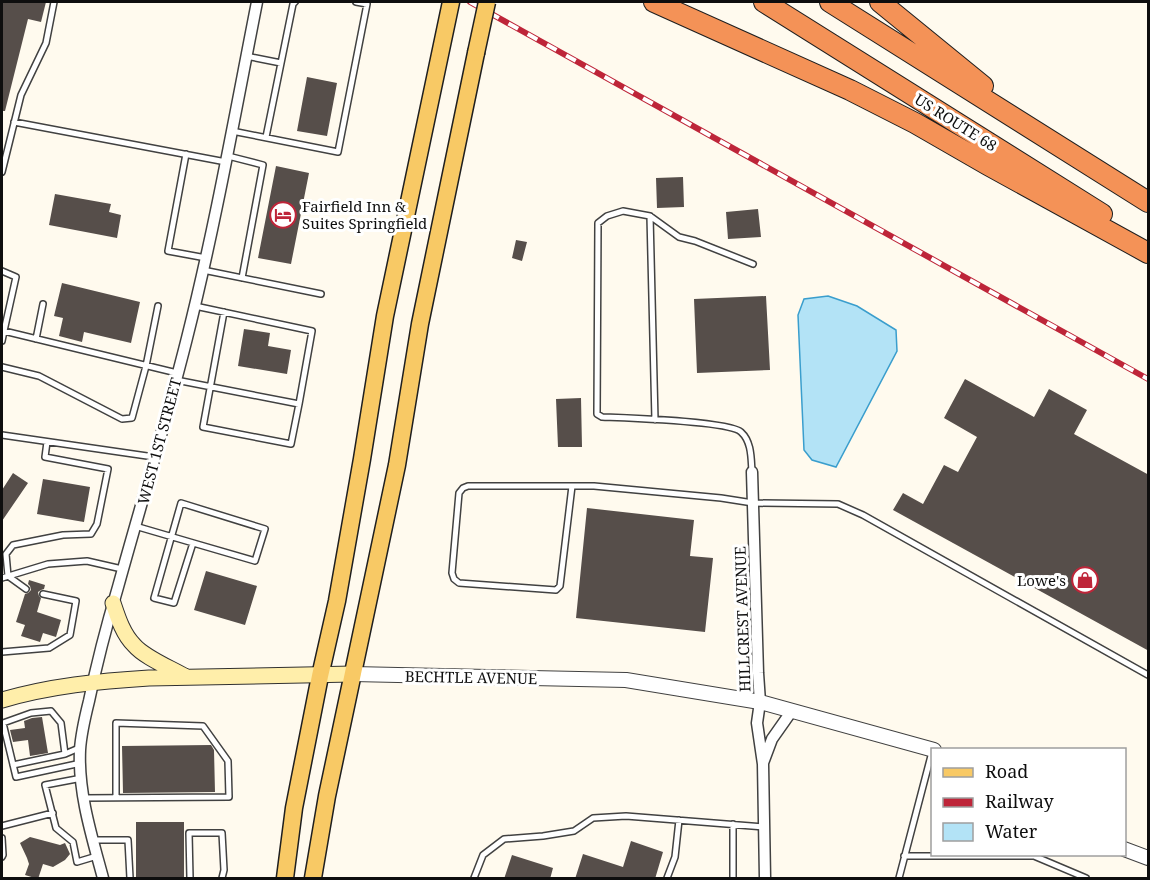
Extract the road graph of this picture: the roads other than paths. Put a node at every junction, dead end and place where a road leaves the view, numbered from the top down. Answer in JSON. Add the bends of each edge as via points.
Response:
{"nodes":[{"id":1,"x":54,"y":2,"type":"edge"},
{"id":2,"x":257,"y":2,"type":"edge"},
{"id":3,"x":295,"y":2,"type":"edge"},
{"id":4,"x":356,"y":2,"type":"edge"},
{"id":5,"x":451,"y":2,"type":"edge"},
{"id":6,"x":487,"y":2,"type":"edge"},
{"id":7,"x":654,"y":2,"type":"edge"},
{"id":8,"x":764,"y":2,"type":"edge"},
{"id":9,"x":830,"y":2,"type":"edge"},
{"id":10,"x":880,"y":2,"type":"edge"},
{"id":11,"x":246,"y":56,"type":"junction"},
{"id":12,"x":281,"y":63,"type":"junction"},
{"id":13,"x":14,"y":122,"type":"junction"},
{"id":14,"x":232,"y":131,"type":"junction"},
{"id":15,"x":266,"y":137,"type":"junction"},
{"id":16,"x":1046,"y":137,"type":"junction"},
{"id":17,"x":186,"y":154,"type":"junction"},
{"id":18,"x":227,"y":159,"type":"junction"},
{"id":19,"x":2,"y":172,"type":"edge"},
{"id":20,"x":1149,"y":202,"type":"edge"},
{"id":21,"x":650,"y":216,"type":"junction"},
{"id":22,"x":1149,"y":243,"type":"edge"},
{"id":23,"x":1149,"y":253,"type":"edge"},
{"id":24,"x":206,"y":258,"type":"junction"},
{"id":25,"x":753,"y":264,"type":"dead end"},
{"id":26,"x":203,"y":270,"type":"junction"},
{"id":27,"x":2,"y":271,"type":"edge"},
{"id":28,"x":242,"y":278,"type":"junction"},
{"id":29,"x":321,"y":294,"type":"dead end"},
{"id":30,"x":43,"y":304,"type":"dead end"},
{"id":31,"x":158,"y":306,"type":"dead end"},
{"id":32,"x":195,"y":306,"type":"junction"},
{"id":33,"x":224,"y":312,"type":"junction"},
{"id":34,"x":4,"y":331,"type":"junction"},
{"id":35,"x":36,"y":339,"type":"junction"},
{"id":36,"x":2,"y":341,"type":"edge"},
{"id":37,"x":146,"y":366,"type":"junction"},
{"id":38,"x":2,"y":367,"type":"edge"},
{"id":39,"x":177,"y":377,"type":"junction"},
{"id":40,"x":210,"y":387,"type":"junction"},
{"id":41,"x":299,"y":404,"type":"junction"},
{"id":42,"x":655,"y":420,"type":"junction"},
{"id":43,"x":2,"y":435,"type":"edge"},
{"id":44,"x":47,"y":442,"type":"junction"},
{"id":45,"x":155,"y":457,"type":"junction"},
{"id":46,"x":752,"y":472,"type":"joint"},
{"id":47,"x":572,"y":486,"type":"junction"},
{"id":48,"x":753,"y":503,"type":"junction"},
{"id":49,"x":135,"y":526,"type":"junction"},
{"id":50,"x":172,"y":537,"type":"junction"},
{"id":51,"x":193,"y":543,"type":"junction"},
{"id":52,"x":123,"y":569,"type":"junction"},
{"id":53,"x":5,"y":577,"type":"edge"},
{"id":54,"x":26,"y":589,"type":"dead end"},
{"id":55,"x":43,"y":594,"type":"dead end"},
{"id":56,"x":113,"y":603,"type":"junction"},
{"id":57,"x":2,"y":652,"type":"edge"},
{"id":58,"x":353,"y":674,"type":"junction"},
{"id":59,"x":1149,"y":675,"type":"edge"},
{"id":60,"x":320,"y":676,"type":"junction"},
{"id":61,"x":186,"y":677,"type":"junction"},
{"id":62,"x":92,"y":682,"type":"junction"},
{"id":63,"x":2,"y":700,"type":"edge"},
{"id":64,"x":760,"y":702,"type":"junction"},
{"id":65,"x":791,"y":712,"type":"junction"},
{"id":66,"x":81,"y":747,"type":"junction"},
{"id":67,"x":931,"y":749,"type":"edge"},
{"id":68,"x":65,"y":754,"type":"junction"},
{"id":69,"x":931,"y":757,"type":"edge"},
{"id":70,"x":81,"y":763,"type":"junction"},
{"id":71,"x":763,"y":764,"type":"junction"},
{"id":72,"x":14,"y":765,"type":"junction"},
{"id":73,"x":58,"y":768,"type":"junction"},
{"id":74,"x":82,"y":778,"type":"junction"},
{"id":75,"x":62,"y":782,"type":"junction"},
{"id":76,"x":84,"y":798,"type":"junction"},
{"id":77,"x":116,"y":798,"type":"junction"},
{"id":78,"x":53,"y":813,"type":"junction"},
{"id":79,"x":679,"y":820,"type":"junction"},
{"id":80,"x":733,"y":824,"type":"junction"},
{"id":81,"x":2,"y":826,"type":"edge"},
{"id":82,"x":765,"y":826,"type":"junction"},
{"id":83,"x":2,"y":838,"type":"edge"},
{"id":84,"x":93,"y":840,"type":"junction"},
{"id":85,"x":1126,"y":849,"type":"edge"},
{"id":86,"x":97,"y":856,"type":"junction"},
{"id":87,"x":904,"y":856,"type":"junction"},
{"id":88,"x":2,"y":857,"type":"edge"},
{"id":89,"x":1149,"y":858,"type":"edge"},
{"id":90,"x":103,"y":879,"type":"edge"},
{"id":91,"x":130,"y":879,"type":"edge"},
{"id":92,"x":190,"y":879,"type":"edge"},
{"id":93,"x":222,"y":879,"type":"edge"},
{"id":94,"x":285,"y":879,"type":"edge"},
{"id":95,"x":313,"y":879,"type":"edge"},
{"id":96,"x":474,"y":879,"type":"edge"},
{"id":97,"x":667,"y":879,"type":"edge"},
{"id":98,"x":732,"y":879,"type":"edge"},
{"id":99,"x":765,"y":879,"type":"edge"},
{"id":100,"x":898,"y":879,"type":"edge"},
{"id":101,"x":1086,"y":879,"type":"edge"}],
"edges":[{"from":1,"to":13,"type":"lane","via":[[46,43],[21,95]]},
{"from":2,"to":11,"type":"street","name":"WEST 1ST STREET"},
{"from":3,"to":12,"type":"lane"},
{"from":4,"to":15,"type":"lane","via":[[368,4],[338,152]]},
{"from":5,"to":60,"type":"main road","via":[[385,316],[354,507]]},
{"from":6,"to":58,"type":"main road","bridge":true},
{"from":7,"to":23,"type":"highway","via":[[915,123]]},
{"from":8,"to":22,"type":"highway","name":"US ROUTE 68"},
{"from":9,"to":16,"type":"highway"},
{"from":10,"to":16,"type":"highway"},
{"from":11,"to":12,"type":"lane"},
{"from":11,"to":14,"type":"street","name":"WEST 1ST STREET"},
{"from":12,"to":15,"type":"lane"},
{"from":13,"to":17,"type":"lane"},
{"from":13,"to":19,"type":"lane"},
{"from":14,"to":15,"type":"lane"},
{"from":14,"to":18,"type":"street","name":"WEST 1ST STREET"},
{"from":16,"to":20,"type":"highway"},
{"from":17,"to":18,"type":"lane"},
{"from":17,"to":24,"type":"lane","via":[[168,251]]},
{"from":18,"to":24,"type":"street","name":"WEST 1ST STREET"},
{"from":18,"to":28,"type":"lane","via":[[263,165]]},
{"from":21,"to":25,"type":"lane","via":[[679,237]]},
{"from":21,"to":42,"type":"lane"},
{"from":21,"to":42,"type":"lane","via":[[623,212],[607,216],[598,224],[597,414]]},
{"from":24,"to":26,"type":"street","name":"WEST 1ST STREET"},
{"from":26,"to":28,"type":"lane"},
{"from":26,"to":32,"type":"street","name":"WEST 1ST STREET"},
{"from":27,"to":34,"type":"lane","via":[[16,277]]},
{"from":28,"to":29,"type":"lane"},
{"from":30,"to":35,"type":"lane"},
{"from":31,"to":37,"type":"lane"},
{"from":32,"to":33,"type":"lane"},
{"from":32,"to":39,"type":"street","name":"WEST 1ST STREET"},
{"from":33,"to":40,"type":"lane"},
{"from":33,"to":41,"type":"lane","via":[[312,331]]},
{"from":34,"to":35,"type":"lane"},
{"from":34,"to":36,"type":"lane"},
{"from":35,"to":37,"type":"lane"},
{"from":37,"to":38,"type":"lane","via":[[132,418],[122,420],[39,376]]},
{"from":37,"to":39,"type":"lane"},
{"from":39,"to":40,"type":"lane"},
{"from":39,"to":45,"type":"street","name":"WEST 1ST STREET"},
{"from":40,"to":41,"type":"lane"},
{"from":40,"to":41,"type":"lane","via":[[203,427],[291,444]]},
{"from":42,"to":46,"type":"lane","via":[[740,431],[748,441]]},
{"from":43,"to":44,"type":"lane"},
{"from":44,"to":45,"type":"lane"},
{"from":44,"to":53,"type":"lane","via":[[45,457],[108,469],[97,524],[91,534],[14,545],[6,554]]},
{"from":45,"to":49,"type":"street","name":"WEST 1ST STREET"},
{"from":46,"to":48,"type":"street","name":"HILLCREST AVENUE"},
{"from":47,"to":47,"type":"lane","via":[[463,488],[459,494],[454,579],[459,583],[556,591],[560,586]]},
{"from":47,"to":48,"type":"lane"},
{"from":48,"to":59,"type":"lane","via":[[838,504]]},
{"from":48,"to":64,"type":"street","name":"HILLCREST AVENUE"},
{"from":49,"to":50,"type":"lane"},
{"from":49,"to":52,"type":"street","name":"WEST 1ST STREET"},
{"from":50,"to":51,"type":"lane"},
{"from":50,"to":51,"type":"lane","via":[[154,598],[174,603]]},
{"from":50,"to":51,"type":"lane","via":[[182,503],[265,529],[255,561]]},
{"from":52,"to":53,"type":"lane","via":[[87,561],[48,564]]},
{"from":52,"to":56,"type":"street","name":"WEST 1ST STREET"},
{"from":53,"to":54,"type":"lane"},
{"from":55,"to":57,"type":"lane","via":[[76,601],[70,635],[49,648]]},
{"from":56,"to":61,"type":"main road","via":[[132,644]]},
{"from":56,"to":62,"type":"street","name":"WEST 1ST STREET"},
{"from":58,"to":60,"type":"main road","name":"BECHTLE AVENUE"},
{"from":58,"to":64,"type":"street","name":"BECHTLE AVENUE","via":[[626,680]]},
{"from":58,"to":95,"type":"main road"},
{"from":60,"to":61,"type":"main road","name":"BECHTLE AVENUE"},
{"from":60,"to":94,"type":"main road","via":[[294,808]]},
{"from":61,"to":62,"type":"main road","name":"BECHTLE AVENUE"},
{"from":62,"to":63,"type":"main road","name":"BECHTLE AVENUE"},
{"from":62,"to":66,"type":"street","name":"WEST 1ST STREET"},
{"from":64,"to":65,"type":"street","name":"BECHTLE AVENUE"},
{"from":64,"to":71,"type":"street","name":"HILLCREST AVENUE","via":[[757,723]]},
{"from":65,"to":67,"type":"street","name":"BECHTLE AVENUE"},
{"from":65,"to":71,"type":"street","name":"HILLCREST AVENUE","via":[[772,739]]},
{"from":66,"to":68,"type":"lane"},
{"from":66,"to":70,"type":"street","name":"WEST 1ST STREET"},
{"from":68,"to":72,"type":"lane"},
{"from":68,"to":72,"type":"lane","via":[[61,723],[51,711],[31,713],[3,723]]},
{"from":69,"to":87,"type":"lane"},
{"from":70,"to":73,"type":"lane"},
{"from":70,"to":74,"type":"street","name":"WEST 1ST STREET"},
{"from":71,"to":82,"type":"street","name":"HILLCREST AVENUE"},
{"from":72,"to":73,"type":"lane","via":[[16,777]]},
{"from":73,"to":75,"type":"lane"},
{"from":74,"to":75,"type":"lane"},
{"from":74,"to":76,"type":"street","name":"WEST 1ST STREET"},
{"from":75,"to":78,"type":"lane","via":[[45,785]]},
{"from":76,"to":77,"type":"lane"},
{"from":76,"to":84,"type":"street","name":"WEST 1ST STREET"},
{"from":77,"to":77,"type":"lane","via":[[229,797],[228,761],[203,726],[116,723]]},
{"from":78,"to":81,"type":"lane"},
{"from":78,"to":86,"type":"lane","via":[[56,828],[73,842],[77,862]]},
{"from":79,"to":80,"type":"lane"},
{"from":79,"to":96,"type":"lane","via":[[593,818],[574,831],[504,839],[483,855]]},
{"from":79,"to":97,"type":"lane","via":[[675,857]]},
{"from":80,"to":82,"type":"lane"},
{"from":80,"to":98,"type":"lane"},
{"from":82,"to":99,"type":"street","name":"HILLCREST AVENUE"},
{"from":83,"to":88,"type":"lane"},
{"from":84,"to":86,"type":"street","name":"WEST 1ST STREET"},
{"from":84,"to":91,"type":"lane","via":[[128,840]]},
{"from":85,"to":89,"type":"street"},
{"from":86,"to":90,"type":"street","name":"WEST 1ST STREET"},
{"from":87,"to":100,"type":"lane"},
{"from":87,"to":101,"type":"lane","via":[[1034,856]]},
{"from":92,"to":93,"type":"lane","via":[[189,833],[222,833]]}]}
